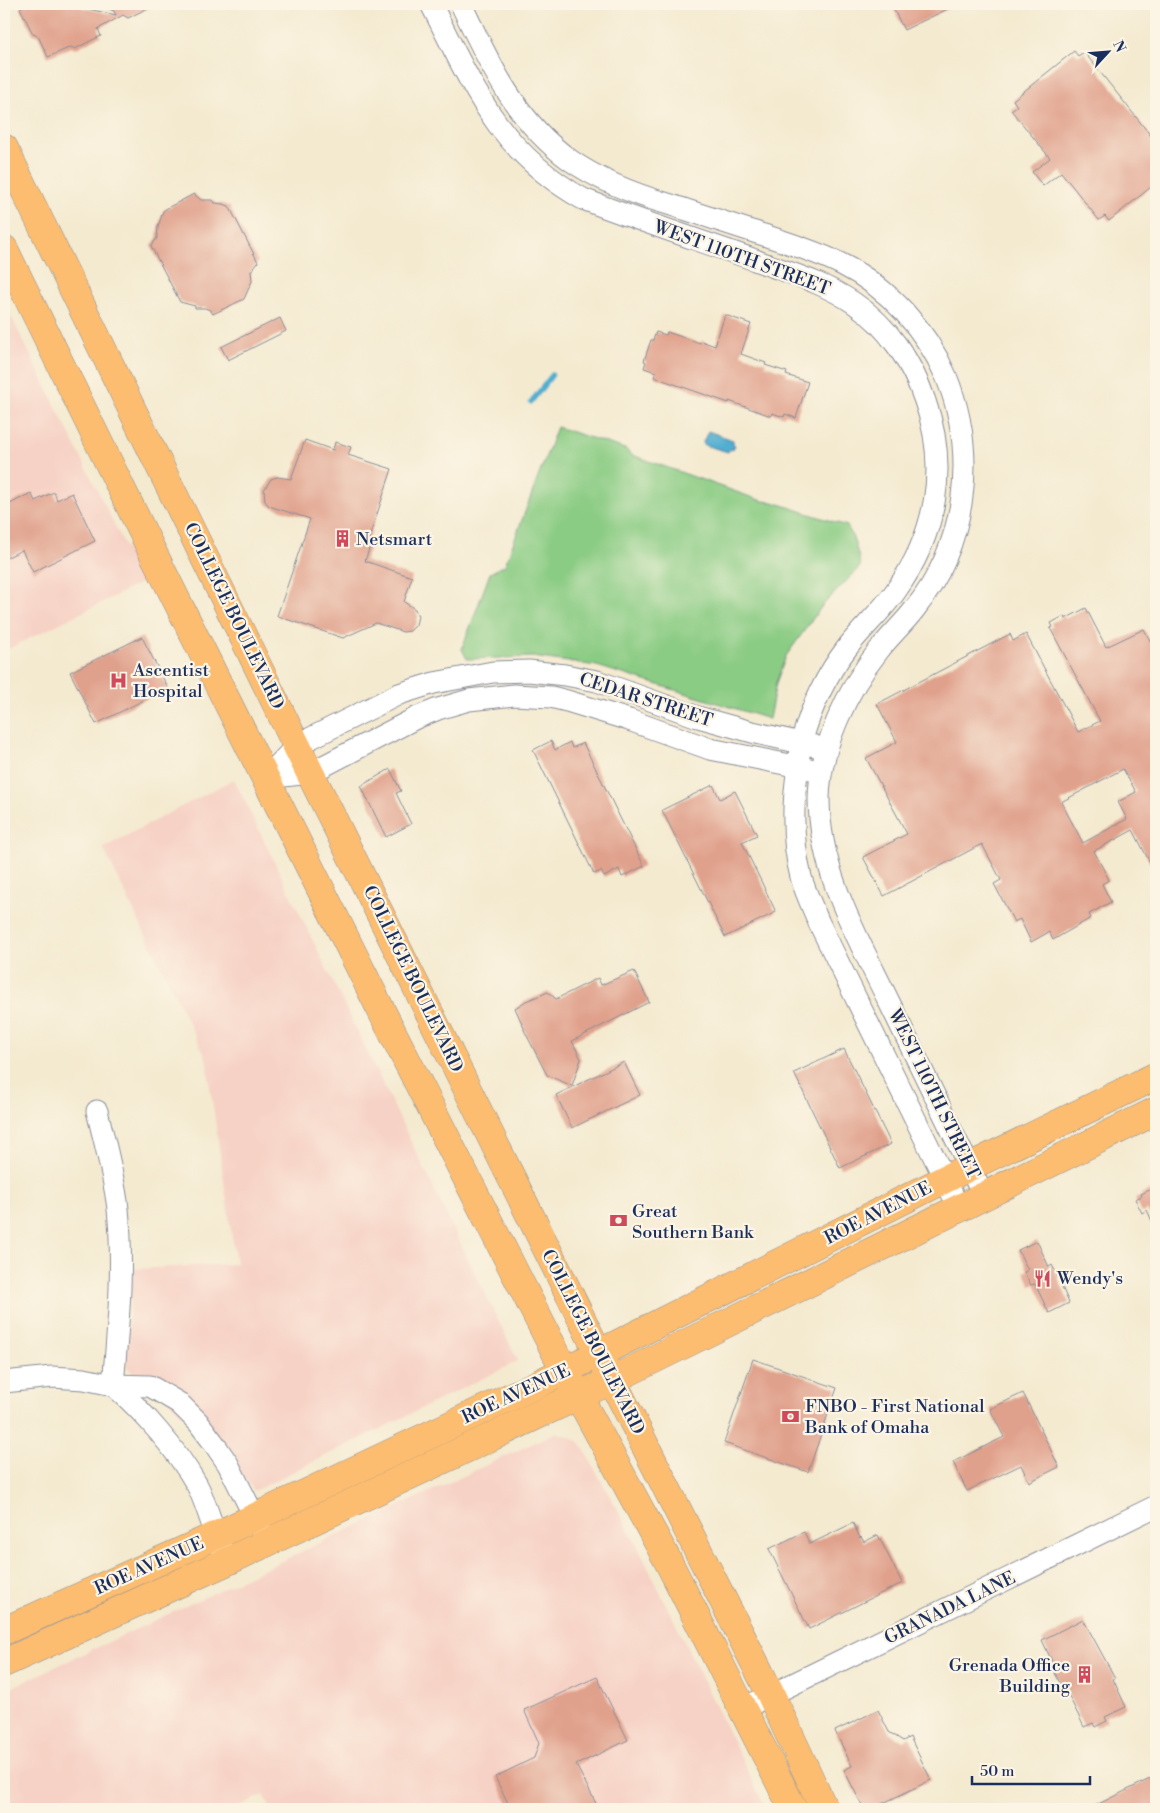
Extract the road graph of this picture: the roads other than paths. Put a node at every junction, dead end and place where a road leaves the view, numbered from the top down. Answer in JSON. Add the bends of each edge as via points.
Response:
{"nodes":[{"id":1,"x":431,"y":4,"type":"edge"},
{"id":2,"x":461,"y":4,"type":"edge"},
{"id":3,"x":4,"y":148,"type":"edge"},
{"id":4,"x":4,"y":249,"type":"edge"},
{"id":5,"x":434,"y":683,"type":"junction"},
{"id":6,"x":438,"y":709,"type":"junction"},
{"id":7,"x":801,"y":743,"type":"junction"},
{"id":8,"x":297,"y":745,"type":"junction"},
{"id":9,"x":827,"y":748,"type":"junction"},
{"id":10,"x":798,"y":767,"type":"junction"},
{"id":11,"x":823,"y":770,"type":"junction"},
{"id":12,"x":310,"y":773,"type":"junction"},
{"id":13,"x":266,"y":778,"type":"junction"},
{"id":14,"x":885,"y":993,"type":"junction"},
{"id":15,"x":859,"y":1006,"type":"junction"},
{"id":16,"x":1156,"y":1076,"type":"edge"},
{"id":17,"x":97,"y":1111,"type":"dead end"},
{"id":18,"x":1156,"y":1111,"type":"edge"},
{"id":19,"x":957,"y":1173,"type":"junction"},
{"id":20,"x":983,"y":1196,"type":"junction"},
{"id":21,"x":959,"y":1208,"type":"junction"},
{"id":22,"x":831,"y":1237,"type":"junction"},
{"id":23,"x":789,"y":1258,"type":"junction"},
{"id":24,"x":804,"y":1286,"type":"junction"},
{"id":25,"x":758,"y":1308,"type":"junction"},
{"id":26,"x":599,"y":1354,"type":"junction"},
{"id":27,"x":565,"y":1371,"type":"junction"},
{"id":28,"x":612,"y":1380,"type":"junction"},
{"id":29,"x":4,"y":1382,"type":"edge"},
{"id":30,"x":113,"y":1385,"type":"junction"},
{"id":31,"x":578,"y":1396,"type":"junction"},
{"id":32,"x":1156,"y":1506,"type":"edge"},
{"id":33,"x":254,"y":1518,"type":"junction"},
{"id":34,"x":215,"y":1536,"type":"junction"},
{"id":35,"x":267,"y":1542,"type":"junction"},
{"id":36,"x":228,"y":1561,"type":"junction"},
{"id":37,"x":4,"y":1631,"type":"edge"},
{"id":38,"x":4,"y":1663,"type":"edge"},
{"id":39,"x":771,"y":1695,"type":"junction"},
{"id":40,"x":742,"y":1709,"type":"junction"},
{"id":41,"x":793,"y":1809,"type":"edge"},
{"id":42,"x":824,"y":1809,"type":"edge"}],
"edges":[{"from":1,"to":7,"type":"street","name":"WEST 110TH STREET","via":[[485,108],[503,134],[563,187],[584,199],[835,291],[865,311],[905,356],[933,425],[938,466],[932,518],[922,544],[895,593],[846,649],[831,674],[816,702]]},
{"from":2,"to":9,"type":"street","name":"WEST 110TH STREET","via":[[508,94],[524,117],[566,157],[586,171],[638,195],[818,253],[845,265],[897,303],[922,333],[944,372],[957,409],[964,462],[963,496],[954,536],[930,587],[915,610],[878,651],[854,686]]},
{"from":3,"to":8,"type":"main road","name":"COLLEGE BOULEVARD"},
{"from":4,"to":13,"type":"main road","name":"COLLEGE BOULEVARD"},
{"from":5,"to":6,"type":"street"},
{"from":5,"to":7,"type":"street","name":"CEDAR STREET","via":[[493,672],[565,675],[597,681],[698,717]]},
{"from":5,"to":8,"type":"street","name":"CEDAR STREET","via":[[399,694]]},
{"from":6,"to":10,"type":"street","name":"CEDAR STREET","via":[[494,696],[551,697],[710,749]]},
{"from":6,"to":12,"type":"street","name":"CEDAR STREET"},
{"from":7,"to":9,"type":"street","name":"CEDAR STREET"},
{"from":7,"to":10,"type":"street","name":"WEST 110TH STREET"},
{"from":8,"to":12,"type":"main road","name":"COLLEGE BOULEVARD"},
{"from":8,"to":13,"type":"street","name":"CEDAR STREET"},
{"from":9,"to":11,"type":"street","name":"WEST 110TH STREET"},
{"from":10,"to":11,"type":"street","name":"CEDAR STREET"},
{"from":10,"to":15,"type":"street","name":"WEST 110TH STREET","via":[[793,803],[794,840],[802,878],[819,923]]},
{"from":11,"to":14,"type":"street","name":"WEST 110TH STREET","via":[[819,793],[820,826],[828,864],[846,914]]},
{"from":12,"to":13,"type":"street","name":"CEDAR STREET"},
{"from":12,"to":26,"type":"main road","name":"COLLEGE BOULEVARD"},
{"from":13,"to":27,"type":"main road","name":"COLLEGE BOULEVARD"},
{"from":14,"to":15,"type":"street","name":"WEST 110TH STREET"},
{"from":14,"to":19,"type":"street","name":"WEST 110TH STREET"},
{"from":15,"to":19,"type":"street","name":"WEST 110TH STREET"},
{"from":16,"to":19,"type":"main road","name":"ROE AVENUE"},
{"from":17,"to":30,"type":"street","via":[[118,1209],[120,1304]]},
{"from":18,"to":20,"type":"main road","name":"ROE AVENUE"},
{"from":19,"to":20,"type":"street","name":"WEST 110TH STREET"},
{"from":19,"to":21,"type":"street","name":"WEST 110TH STREET"},
{"from":19,"to":22,"type":"main road","name":"ROE AVENUE"},
{"from":20,"to":21,"type":"main road","name":"ROE AVENUE"},
{"from":21,"to":24,"type":"main road","name":"ROE AVENUE"},
{"from":22,"to":23,"type":"main road","name":"ROE AVENUE"},
{"from":22,"to":24,"type":"main road","via":[[822,1254],[810,1261]]},
{"from":23,"to":25,"type":"main road","via":[[789,1271],[784,1280],[765,1288],[759,1296]]},
{"from":23,"to":26,"type":"main road","name":"ROE AVENUE"},
{"from":24,"to":25,"type":"main road","name":"ROE AVENUE"},
{"from":25,"to":28,"type":"main road","name":"ROE AVENUE"},
{"from":26,"to":27,"type":"main road","name":"ROE AVENUE"},
{"from":26,"to":28,"type":"main road","name":"COLLEGE BOULEVARD"},
{"from":27,"to":31,"type":"main road","name":"COLLEGE BOULEVARD"},
{"from":27,"to":33,"type":"main road","name":"ROE AVENUE"},
{"from":28,"to":31,"type":"main road","name":"ROE AVENUE"},
{"from":28,"to":39,"type":"main road","name":"COLLEGE BOULEVARD"},
{"from":29,"to":30,"type":"street","via":[[52,1377]]},
{"from":30,"to":33,"type":"street","via":[[150,1386],[179,1403],[214,1442]]},
{"from":30,"to":34,"type":"street","via":[[165,1439],[197,1486]]},
{"from":31,"to":35,"type":"main road","name":"ROE AVENUE"},
{"from":31,"to":40,"type":"main road","name":"COLLEGE BOULEVARD","via":[[668,1561]]},
{"from":32,"to":39,"type":"street","name":"GRANADA LANE"},
{"from":33,"to":34,"type":"main road","name":"ROE AVENUE"},
{"from":33,"to":35,"type":"street"},
{"from":34,"to":36,"type":"street"},
{"from":34,"to":37,"type":"main road","name":"ROE AVENUE"},
{"from":35,"to":36,"type":"main road","name":"ROE AVENUE"},
{"from":36,"to":38,"type":"main road","name":"ROE AVENUE"},
{"from":39,"to":40,"type":"street","name":"GRANADA LANE"},
{"from":39,"to":42,"type":"main road","name":"COLLEGE BOULEVARD"},
{"from":40,"to":41,"type":"main road","name":"COLLEGE BOULEVARD"}]}
